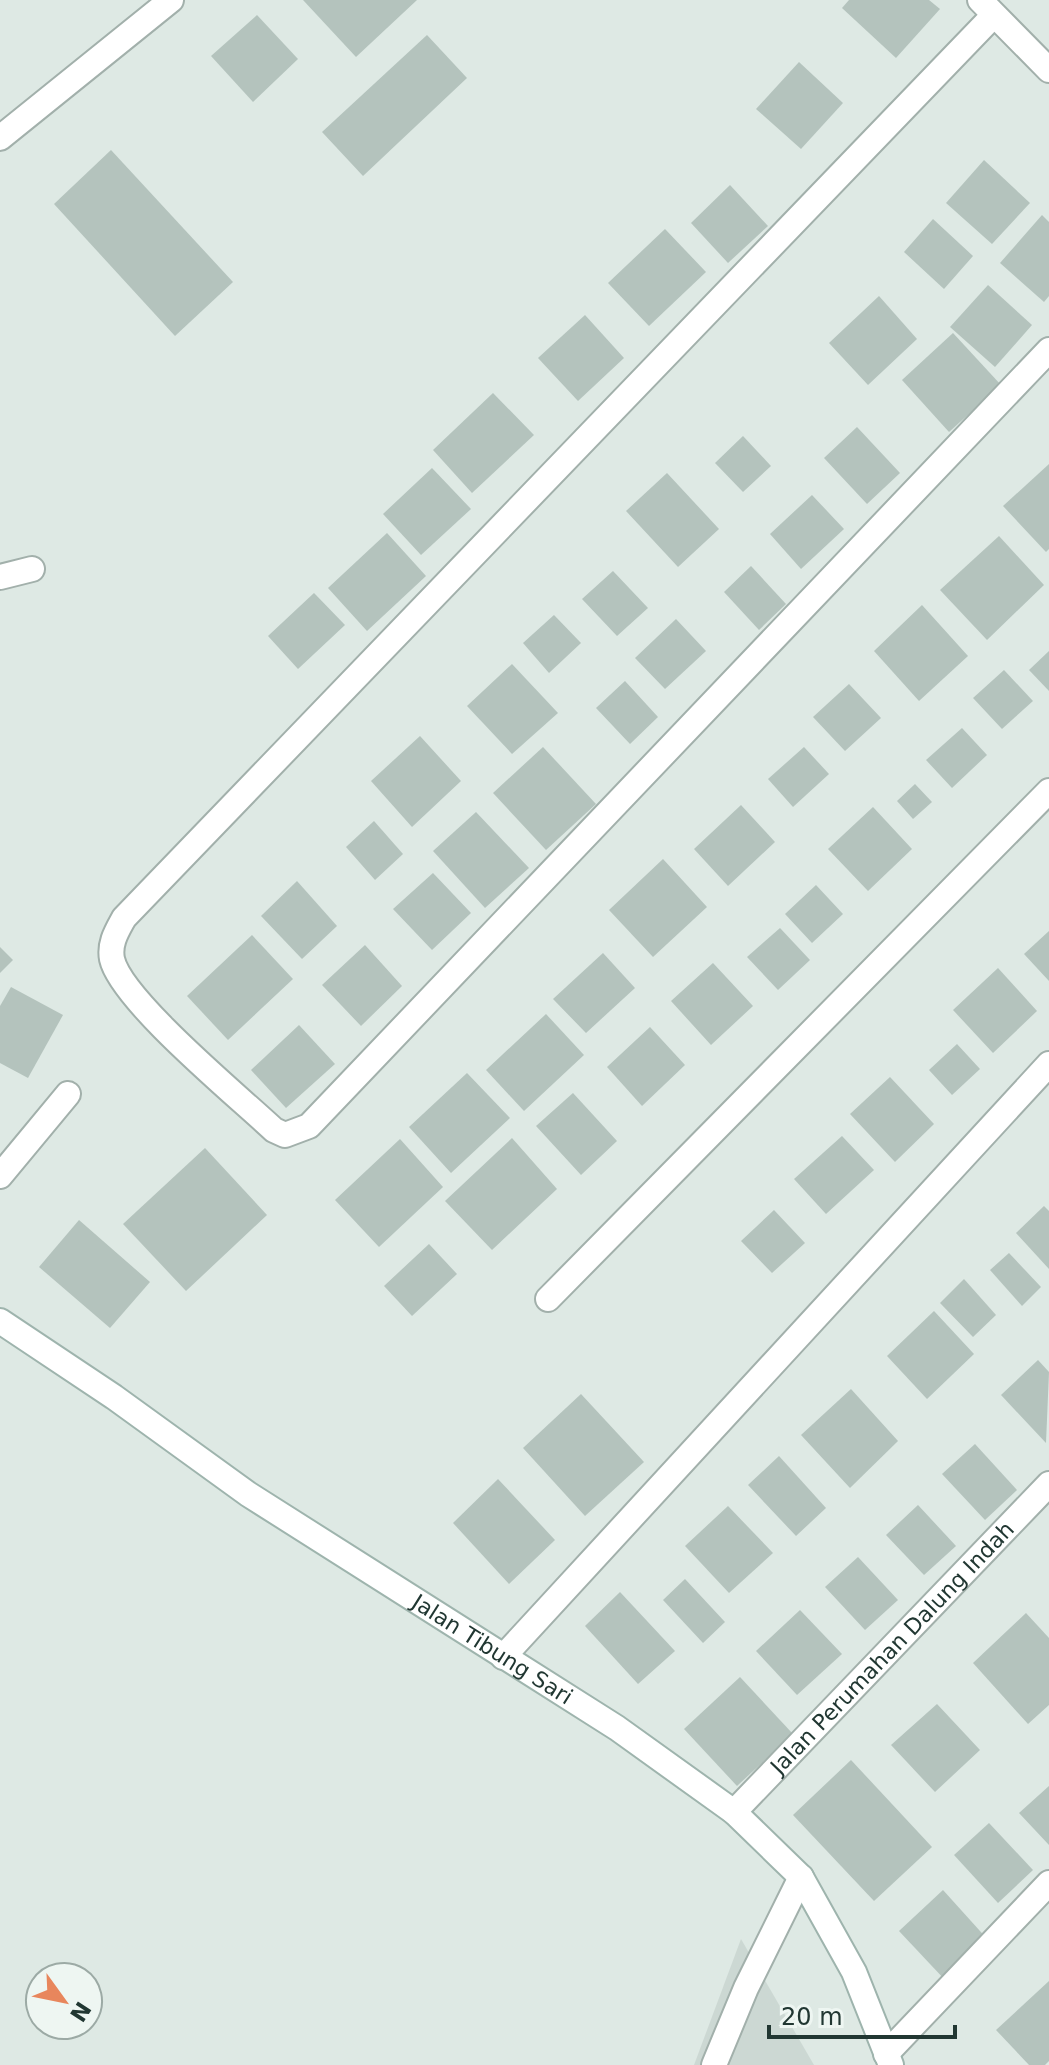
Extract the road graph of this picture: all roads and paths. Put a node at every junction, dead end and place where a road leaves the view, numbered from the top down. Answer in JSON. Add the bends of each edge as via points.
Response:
{"nodes":[{"id":1,"x":171,"y":0,"type":"edge"},
{"id":2,"x":986,"y":8,"type":"edge"},
{"id":3,"x":1046,"y":62,"type":"edge"},
{"id":4,"x":0,"y":138,"type":"edge"},
{"id":5,"x":1049,"y":350,"type":"edge"},
{"id":6,"x":32,"y":569,"type":"dead end"},
{"id":7,"x":0,"y":577,"type":"edge"},
{"id":8,"x":1049,"y":791,"type":"edge"},
{"id":9,"x":1049,"y":1064,"type":"edge"},
{"id":10,"x":68,"y":1094,"type":"dead end"},
{"id":11,"x":0,"y":1176,"type":"edge"},
{"id":12,"x":548,"y":1299,"type":"dead end"},
{"id":13,"x":0,"y":1321,"type":"edge"},
{"id":14,"x":1049,"y":1484,"type":"edge"},
{"id":15,"x":503,"y":1657,"type":"junction"},
{"id":16,"x":734,"y":1812,"type":"junction"},
{"id":17,"x":801,"y":1877,"type":"junction"},
{"id":18,"x":1049,"y":1883,"type":"edge"},
{"id":19,"x":888,"y":2059,"type":"edge"},
{"id":20,"x":714,"y":2065,"type":"edge"}],
"edges":[{"from":1,"to":4,"type":"street"},
{"from":2,"to":3,"type":"street"},
{"from":2,"to":5,"type":"street","via":[[124,918],[112,938],[112,960],[132,995],[274,1130],[285,1135],[309,1126]]},
{"from":6,"to":7,"type":"street"},
{"from":8,"to":12,"type":"street"},
{"from":9,"to":15,"type":"street"},
{"from":10,"to":11,"type":"street"},
{"from":13,"to":15,"type":"street","name":"Jalan Tibung Sari","via":[[248,1494]]},
{"from":14,"to":16,"type":"street","name":"Jalan Perumahan Dalung Indah"},
{"from":15,"to":16,"type":"street","name":"Jalan Tibung Sari","via":[[617,1728]]},
{"from":16,"to":17,"type":"street","name":"Jalan Tibung Sari"},
{"from":17,"to":19,"type":"street","name":"Jalan Tibung Sari","via":[[854,1972]]},
{"from":17,"to":20,"type":"street"},
{"from":18,"to":19,"type":"street"}]}
